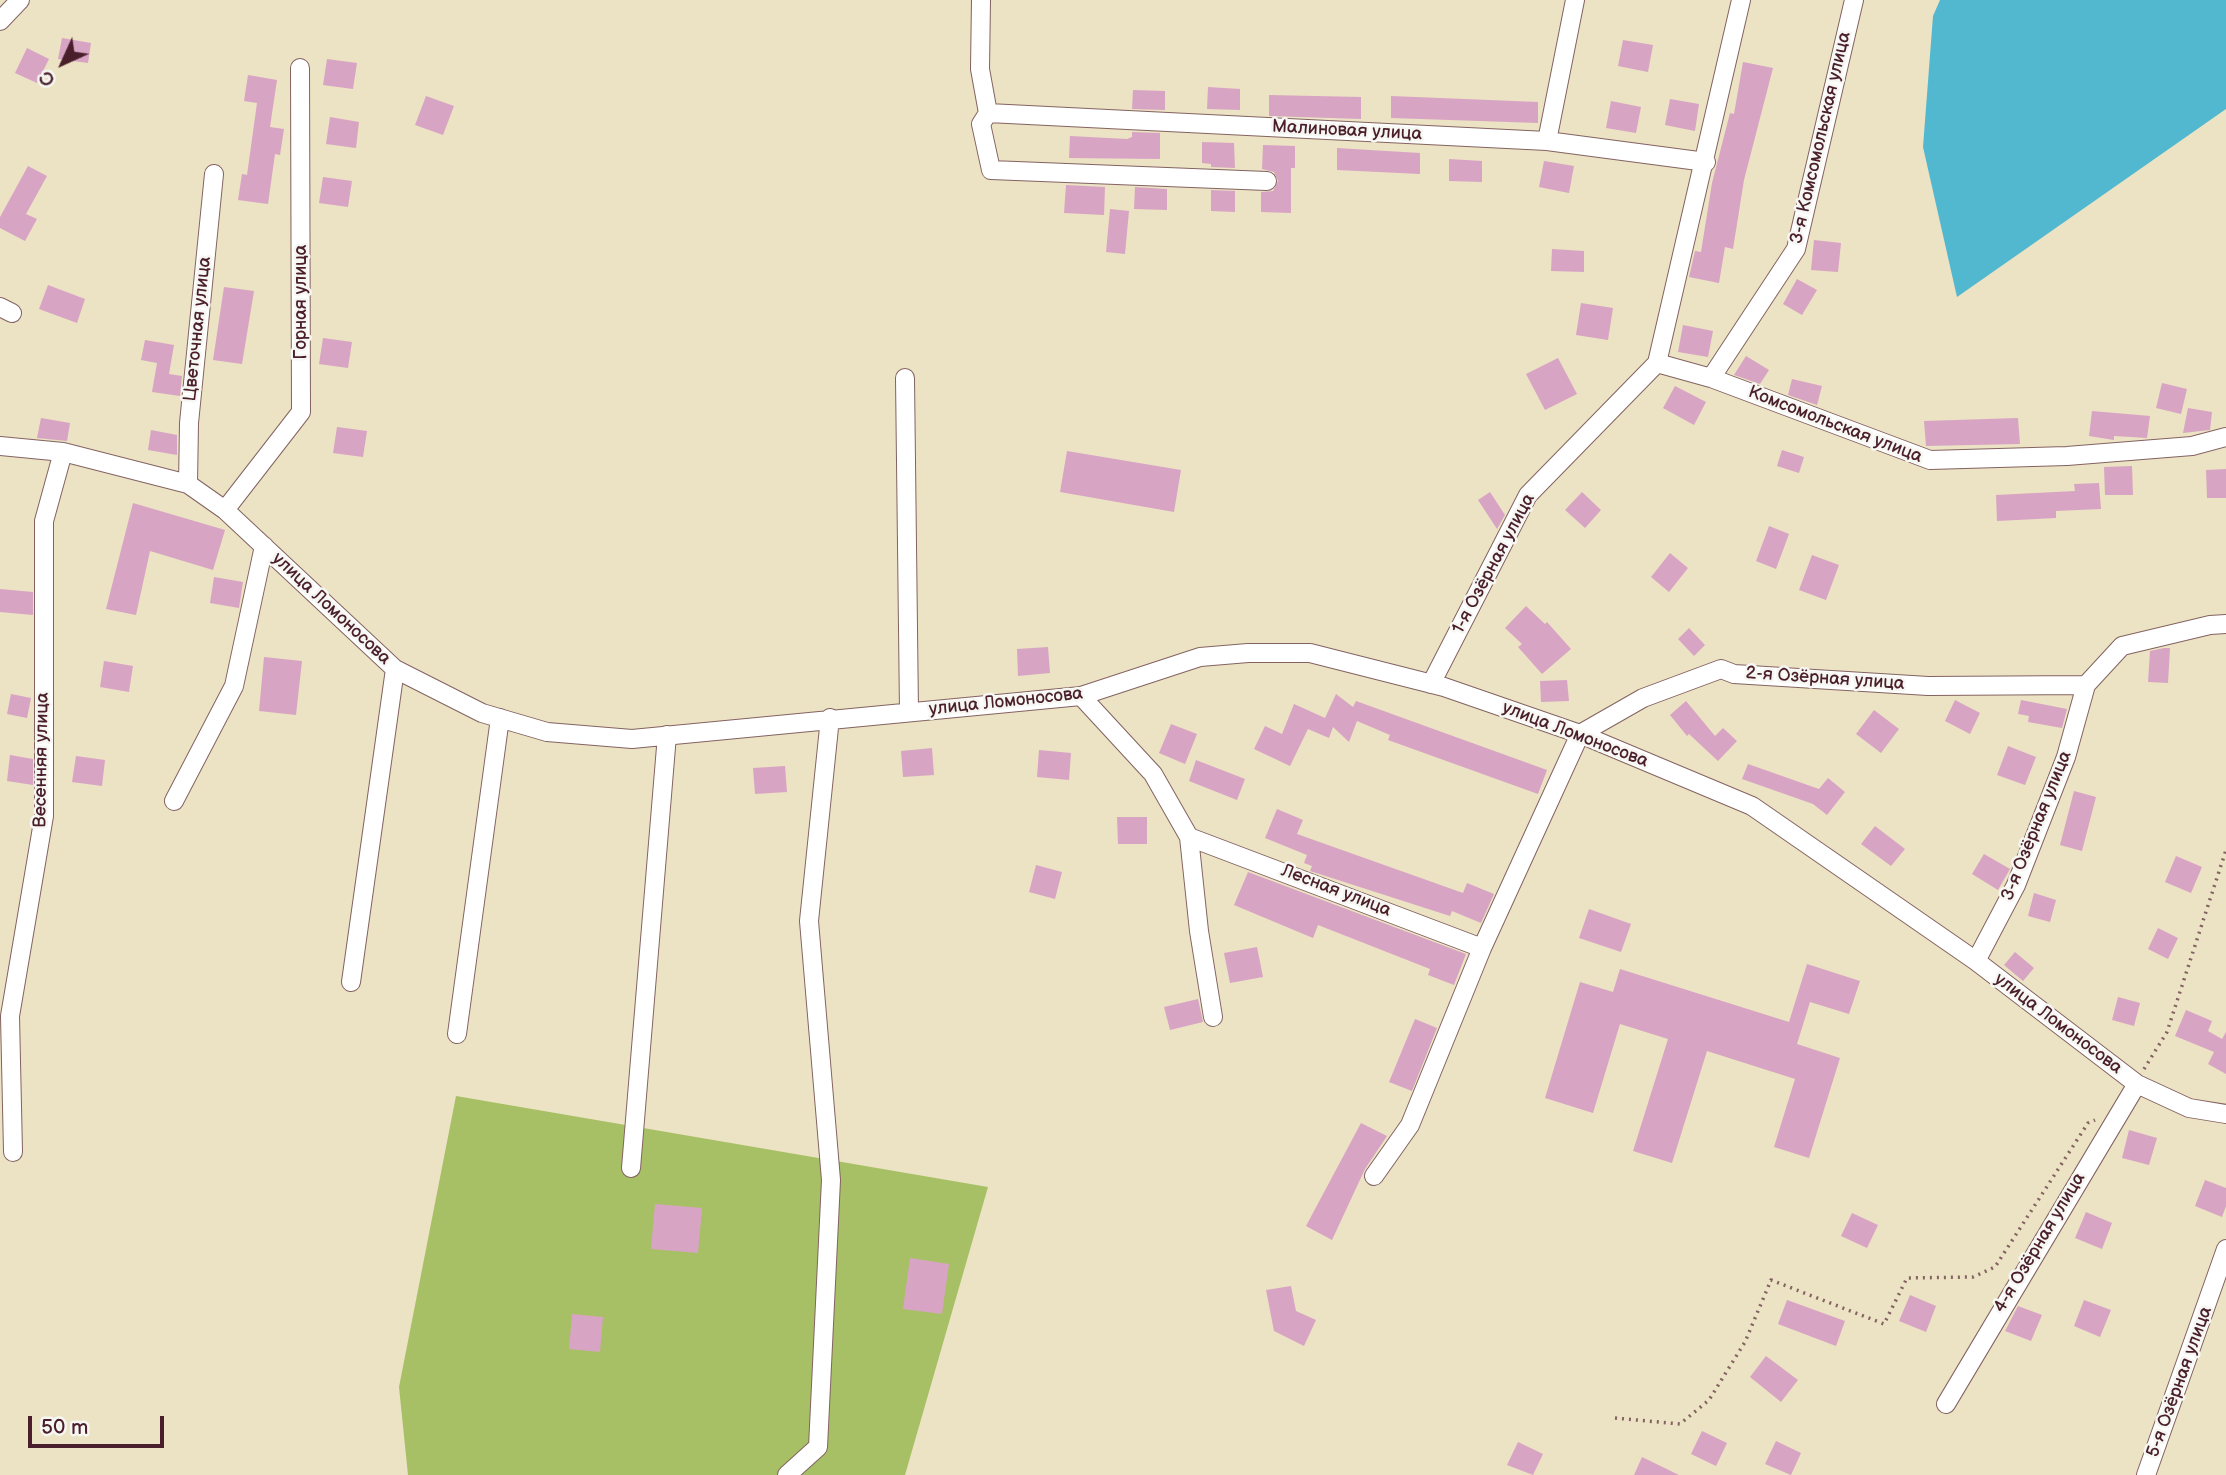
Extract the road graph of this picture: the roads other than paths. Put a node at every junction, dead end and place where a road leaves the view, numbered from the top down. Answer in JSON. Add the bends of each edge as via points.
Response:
{"nodes":[{"id":1,"x":20,"y":0,"type":"edge"},
{"id":2,"x":981,"y":0,"type":"edge"},
{"id":3,"x":1575,"y":0,"type":"edge"},
{"id":4,"x":1741,"y":0,"type":"edge"},
{"id":5,"x":1854,"y":0,"type":"edge"},
{"id":6,"x":0,"y":21,"type":"edge"},
{"id":7,"x":300,"y":68,"type":"dead end"},
{"id":8,"x":988,"y":113,"type":"junction"},
{"id":9,"x":1547,"y":141,"type":"junction"},
{"id":10,"x":1706,"y":162,"type":"junction"},
{"id":11,"x":214,"y":174,"type":"dead end"},
{"id":12,"x":1267,"y":181,"type":"dead end"},
{"id":13,"x":1657,"y":363,"type":"junction"},
{"id":14,"x":905,"y":378,"type":"dead end"},
{"id":15,"x":1711,"y":378,"type":"junction"},
{"id":16,"x":2226,"y":437,"type":"edge"},
{"id":17,"x":0,"y":446,"type":"edge"},
{"id":18,"x":63,"y":452,"type":"junction"},
{"id":19,"x":188,"y":484,"type":"junction"},
{"id":20,"x":225,"y":510,"type":"junction"},
{"id":21,"x":264,"y":546,"type":"junction"},
{"id":22,"x":2226,"y":624,"type":"edge"},
{"id":23,"x":395,"y":669,"type":"junction"},
{"id":24,"x":1431,"y":684,"type":"junction"},
{"id":25,"x":2086,"y":685,"type":"junction"},
{"id":26,"x":1081,"y":696,"type":"junction"},
{"id":27,"x":909,"y":712,"type":"junction"},
{"id":28,"x":830,"y":718,"type":"junction"},
{"id":29,"x":500,"y":719,"type":"junction"},
{"id":30,"x":1580,"y":734,"type":"junction"},
{"id":31,"x":667,"y":735,"type":"junction"},
{"id":32,"x":174,"y":801,"type":"dead end"},
{"id":33,"x":1189,"y":837,"type":"junction"},
{"id":34,"x":1482,"y":948,"type":"junction"},
{"id":35,"x":1976,"y":961,"type":"junction"},
{"id":36,"x":351,"y":982,"type":"dead end"},
{"id":37,"x":1213,"y":1017,"type":"dead end"},
{"id":38,"x":457,"y":1034,"type":"dead end"},
{"id":39,"x":2137,"y":1084,"type":"junction"},
{"id":40,"x":2226,"y":1114,"type":"edge"},
{"id":41,"x":13,"y":1152,"type":"dead end"},
{"id":42,"x":631,"y":1168,"type":"dead end"},
{"id":43,"x":1374,"y":1176,"type":"dead end"},
{"id":44,"x":2226,"y":1249,"type":"edge"},
{"id":45,"x":1946,"y":1404,"type":"dead end"},
{"id":46,"x":787,"y":1475,"type":"edge"},
{"id":47,"x":2146,"y":1475,"type":"edge"}],
"edges":[{"from":1,"to":6,"type":"street"},
{"from":2,"to":8,"type":"street","via":[[980,69]]},
{"from":3,"to":9,"type":"street"},
{"from":4,"to":10,"type":"street"},
{"from":5,"to":15,"type":"street","name":"3-я Комсомольская улица","via":[[1796,249]]},
{"from":7,"to":20,"type":"street","name":"Горная улица","via":[[301,412]]},
{"from":8,"to":9,"type":"street","name":"Малиновая улица"},
{"from":8,"to":12,"type":"street","via":[[981,124],[991,170]]},
{"from":9,"to":10,"type":"street","name":"Малиновая улица"},
{"from":10,"to":13,"type":"street"},
{"from":11,"to":19,"type":"street","name":"Цветочная улица","via":[[189,423]]},
{"from":13,"to":15,"type":"street","name":"Комсомольская улица"},
{"from":13,"to":24,"type":"street","name":"1-я Озёрная улица","via":[[1528,495]]},
{"from":14,"to":27,"type":"street"},
{"from":15,"to":16,"type":"street","name":"Комсомольская улица","via":[[1930,460],[2067,456],[2192,446]]},
{"from":17,"to":18,"type":"street","name":"улица Ломоносова"},
{"from":18,"to":19,"type":"street","name":"улица Ломоносова"},
{"from":18,"to":41,"type":"street","name":"Весенняя улица","via":[[44,521],[44,816],[10,1016]]},
{"from":19,"to":20,"type":"street","name":"улица Ломоносова"},
{"from":20,"to":21,"type":"street","name":"улица Ломоносова"},
{"from":21,"to":23,"type":"street","name":"улица Ломоносова"},
{"from":21,"to":32,"type":"street","via":[[234,686]]},
{"from":22,"to":25,"type":"street","via":[[2122,646]]},
{"from":23,"to":29,"type":"street","name":"улица Ломоносова"},
{"from":23,"to":36,"type":"street"},
{"from":24,"to":26,"type":"street","name":"улица Ломоносова","via":[[1310,653],[1248,653],[1200,657]]},
{"from":24,"to":30,"type":"street","name":"улица Ломоносова"},
{"from":25,"to":30,"type":"street","name":"2-я Озёрная улица","via":[[1928,686],[1734,674],[1721,669],[1643,698]]},
{"from":25,"to":35,"type":"street","name":"3-я Озёрная улица","via":[[2066,757],[2016,885]]},
{"from":26,"to":27,"type":"street","name":"улица Ломоносова"},
{"from":26,"to":33,"type":"street","via":[[1153,774]]},
{"from":27,"to":28,"type":"street","name":"улица Ломоносова"},
{"from":28,"to":31,"type":"street","name":"улица Ломоносова"},
{"from":28,"to":46,"type":"street","via":[[809,921],[831,1180],[818,1447]]},
{"from":29,"to":31,"type":"street","name":"улица Ломоносова","via":[[547,732],[632,739]]},
{"from":29,"to":38,"type":"street"},
{"from":30,"to":34,"type":"street"},
{"from":30,"to":35,"type":"street","name":"улица Ломоносова","via":[[1752,806]]},
{"from":31,"to":42,"type":"street"},
{"from":33,"to":34,"type":"street","name":"Лесная улица"},
{"from":33,"to":37,"type":"street"},
{"from":34,"to":43,"type":"street","via":[[1410,1125]]},
{"from":35,"to":39,"type":"street","name":"улица Ломоносова"},
{"from":39,"to":40,"type":"street","name":"улица Ломоносова","via":[[2189,1108]]},
{"from":39,"to":45,"type":"street","name":"4-я Озёрная улица"},
{"from":44,"to":47,"type":"street","name":"5-я Озёрная улица"}]}
